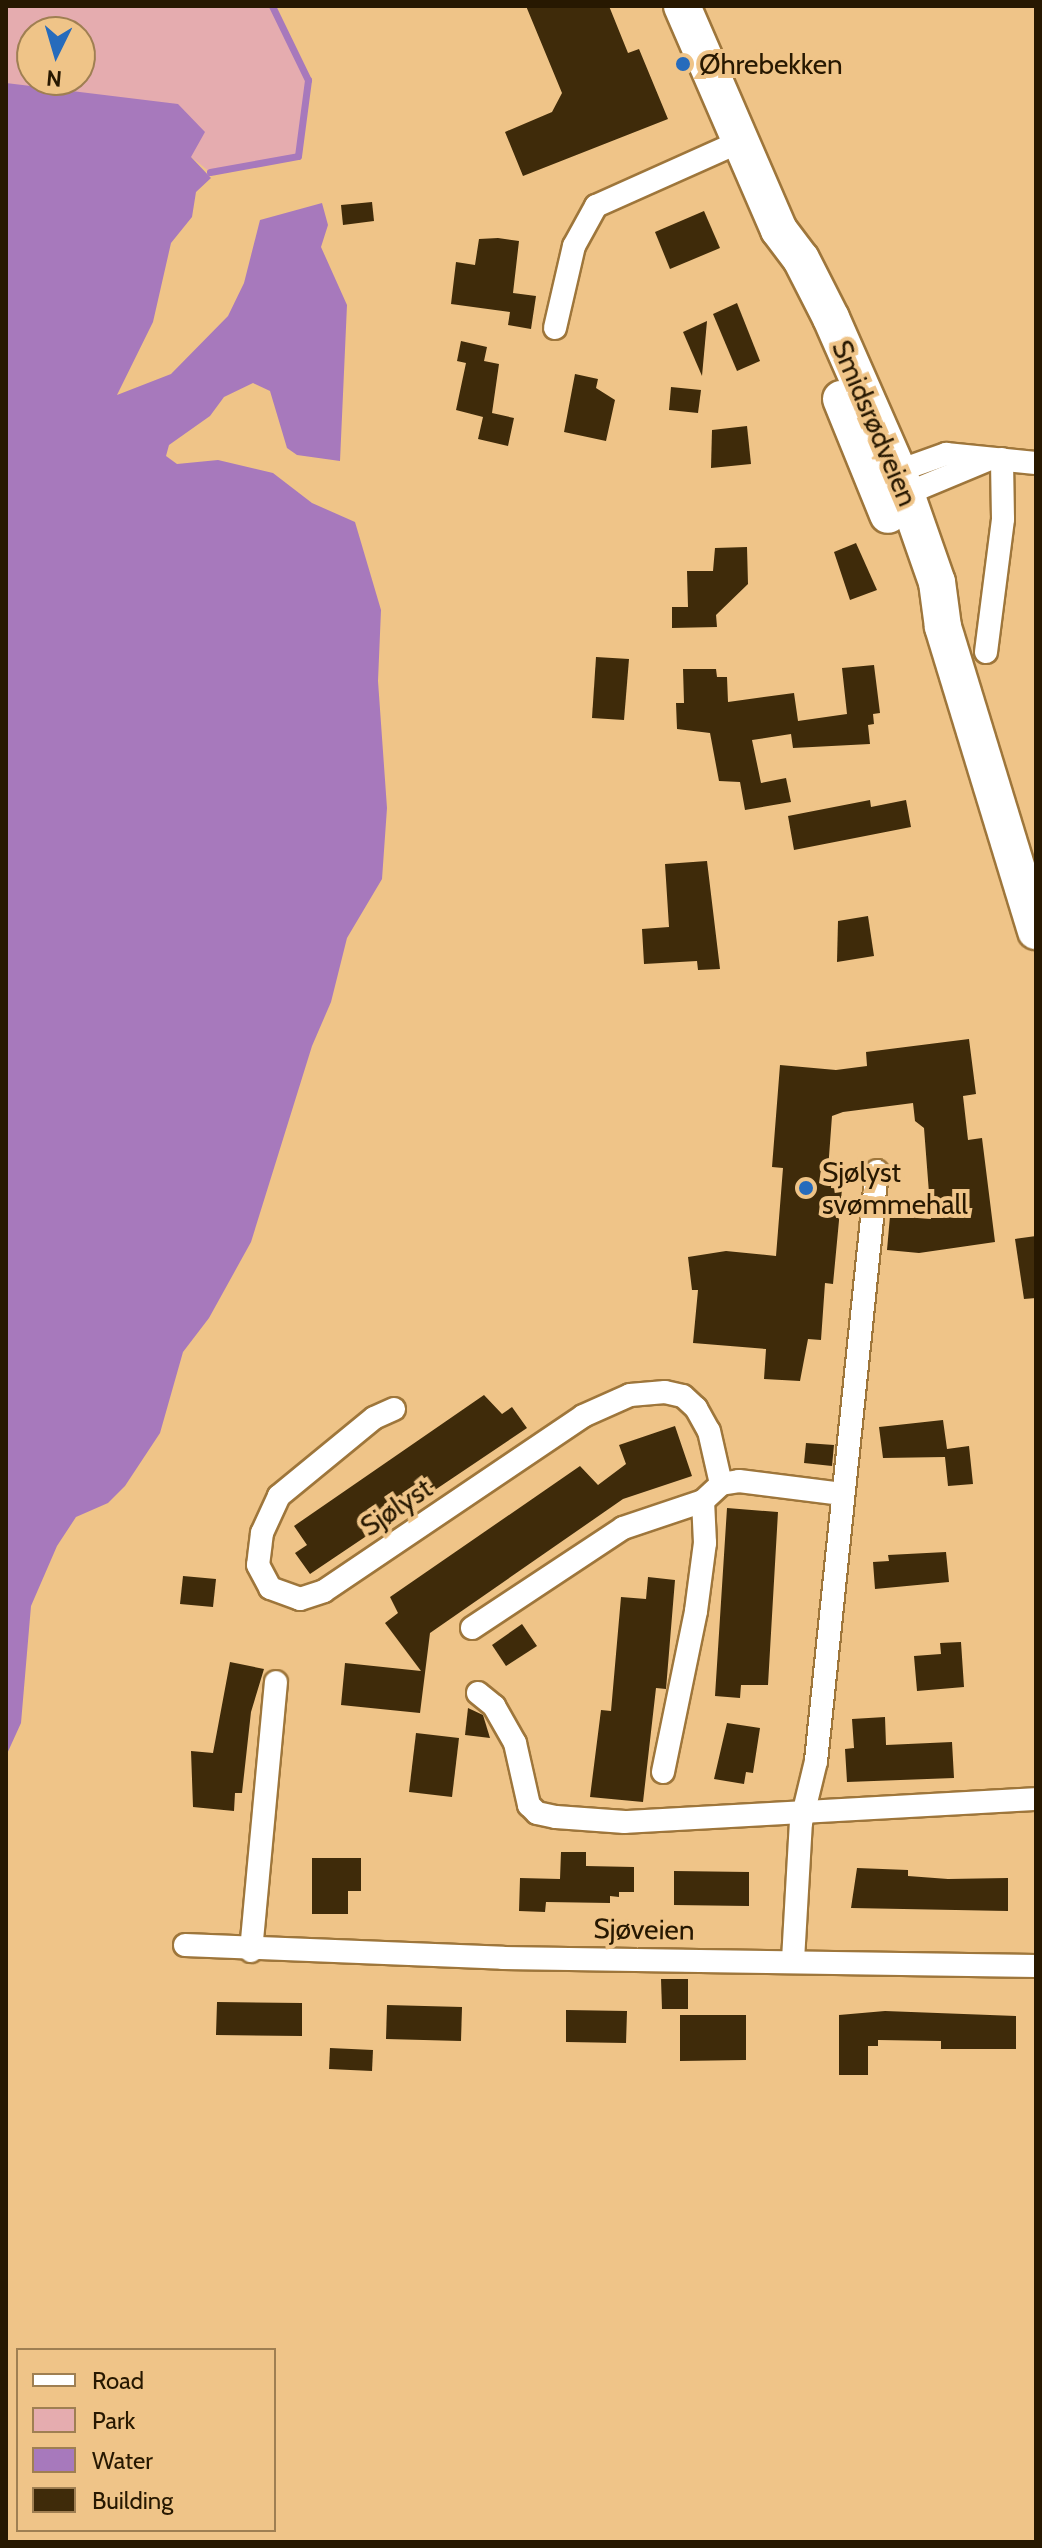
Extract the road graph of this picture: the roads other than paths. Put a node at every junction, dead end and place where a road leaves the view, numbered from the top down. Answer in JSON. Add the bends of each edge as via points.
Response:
{"nodes":[{"id":1,"x":682,"y":6,"type":"edge"},
{"id":2,"x":739,"y":142,"type":"junction"},
{"id":3,"x":555,"y":328,"type":"dead end"},
{"id":4,"x":996,"y":459,"type":"junction"},
{"id":5,"x":1036,"y":463,"type":"edge"},
{"id":6,"x":893,"y":481,"type":"junction"},
{"id":7,"x":986,"y":652,"type":"dead end"},
{"id":8,"x":1036,"y":931,"type":"edge"},
{"id":9,"x":877,"y":1171,"type":"dead end"},
{"id":10,"x":394,"y":1409,"type":"dead end"},
{"id":11,"x":721,"y":1484,"type":"junction"},
{"id":12,"x":842,"y":1494,"type":"junction"},
{"id":13,"x":703,"y":1501,"type":"junction"},
{"id":14,"x":472,"y":1628,"type":"dead end"},
{"id":15,"x":276,"y":1682,"type":"dead end"},
{"id":16,"x":478,"y":1693,"type":"dead end"},
{"id":17,"x":663,"y":1772,"type":"dead end"},
{"id":18,"x":1036,"y":1799,"type":"edge"},
{"id":19,"x":802,"y":1814,"type":"junction"},
{"id":20,"x":185,"y":1945,"type":"dead end"},
{"id":21,"x":251,"y":1951,"type":"junction"},
{"id":22,"x":793,"y":1960,"type":"junction"},
{"id":23,"x":1036,"y":1966,"type":"edge"}],
"edges":[{"from":1,"to":2,"type":"main road","name":"Smidsrødveien"},
{"from":2,"to":3,"type":"street","via":[[596,206],[574,246]]},
{"from":2,"to":6,"type":"main road","name":"Smidsrødveien","via":[[779,230],[786,265]]},
{"from":4,"to":5,"type":"street"},
{"from":4,"to":6,"type":"street"},
{"from":4,"to":7,"type":"street","via":[[1003,519]]},
{"from":6,"to":8,"type":"main road","name":"Smidsrødveien","via":[[917,587],[943,627]]},
{"from":9,"to":12,"type":"street"},
{"from":10,"to":11,"type":"street","name":"Sjølyst","via":[[374,1418],[279,1496],[262,1533],[258,1565],[270,1588],[300,1599],[324,1591],[583,1416],[630,1395],[665,1392],[683,1396],[696,1408],[709,1431]]},
{"from":11,"to":12,"type":"street","via":[[739,1481]]},
{"from":11,"to":13,"type":"street"},
{"from":12,"to":19,"type":"street","via":[[816,1761]]},
{"from":13,"to":14,"type":"street","via":[[623,1528]]},
{"from":13,"to":17,"type":"street","via":[[705,1543],[696,1611]]},
{"from":15,"to":21,"type":"street"},
{"from":16,"to":19,"type":"street","via":[[494,1706],[515,1743],[523,1794],[537,1813],[625,1822]]},
{"from":18,"to":19,"type":"street"},
{"from":19,"to":22,"type":"street"},
{"from":20,"to":21,"type":"street","name":"Sjøveien"},
{"from":21,"to":22,"type":"street","name":"Sjøveien"},
{"from":22,"to":23,"type":"street","name":"Sjøveien"}]}
